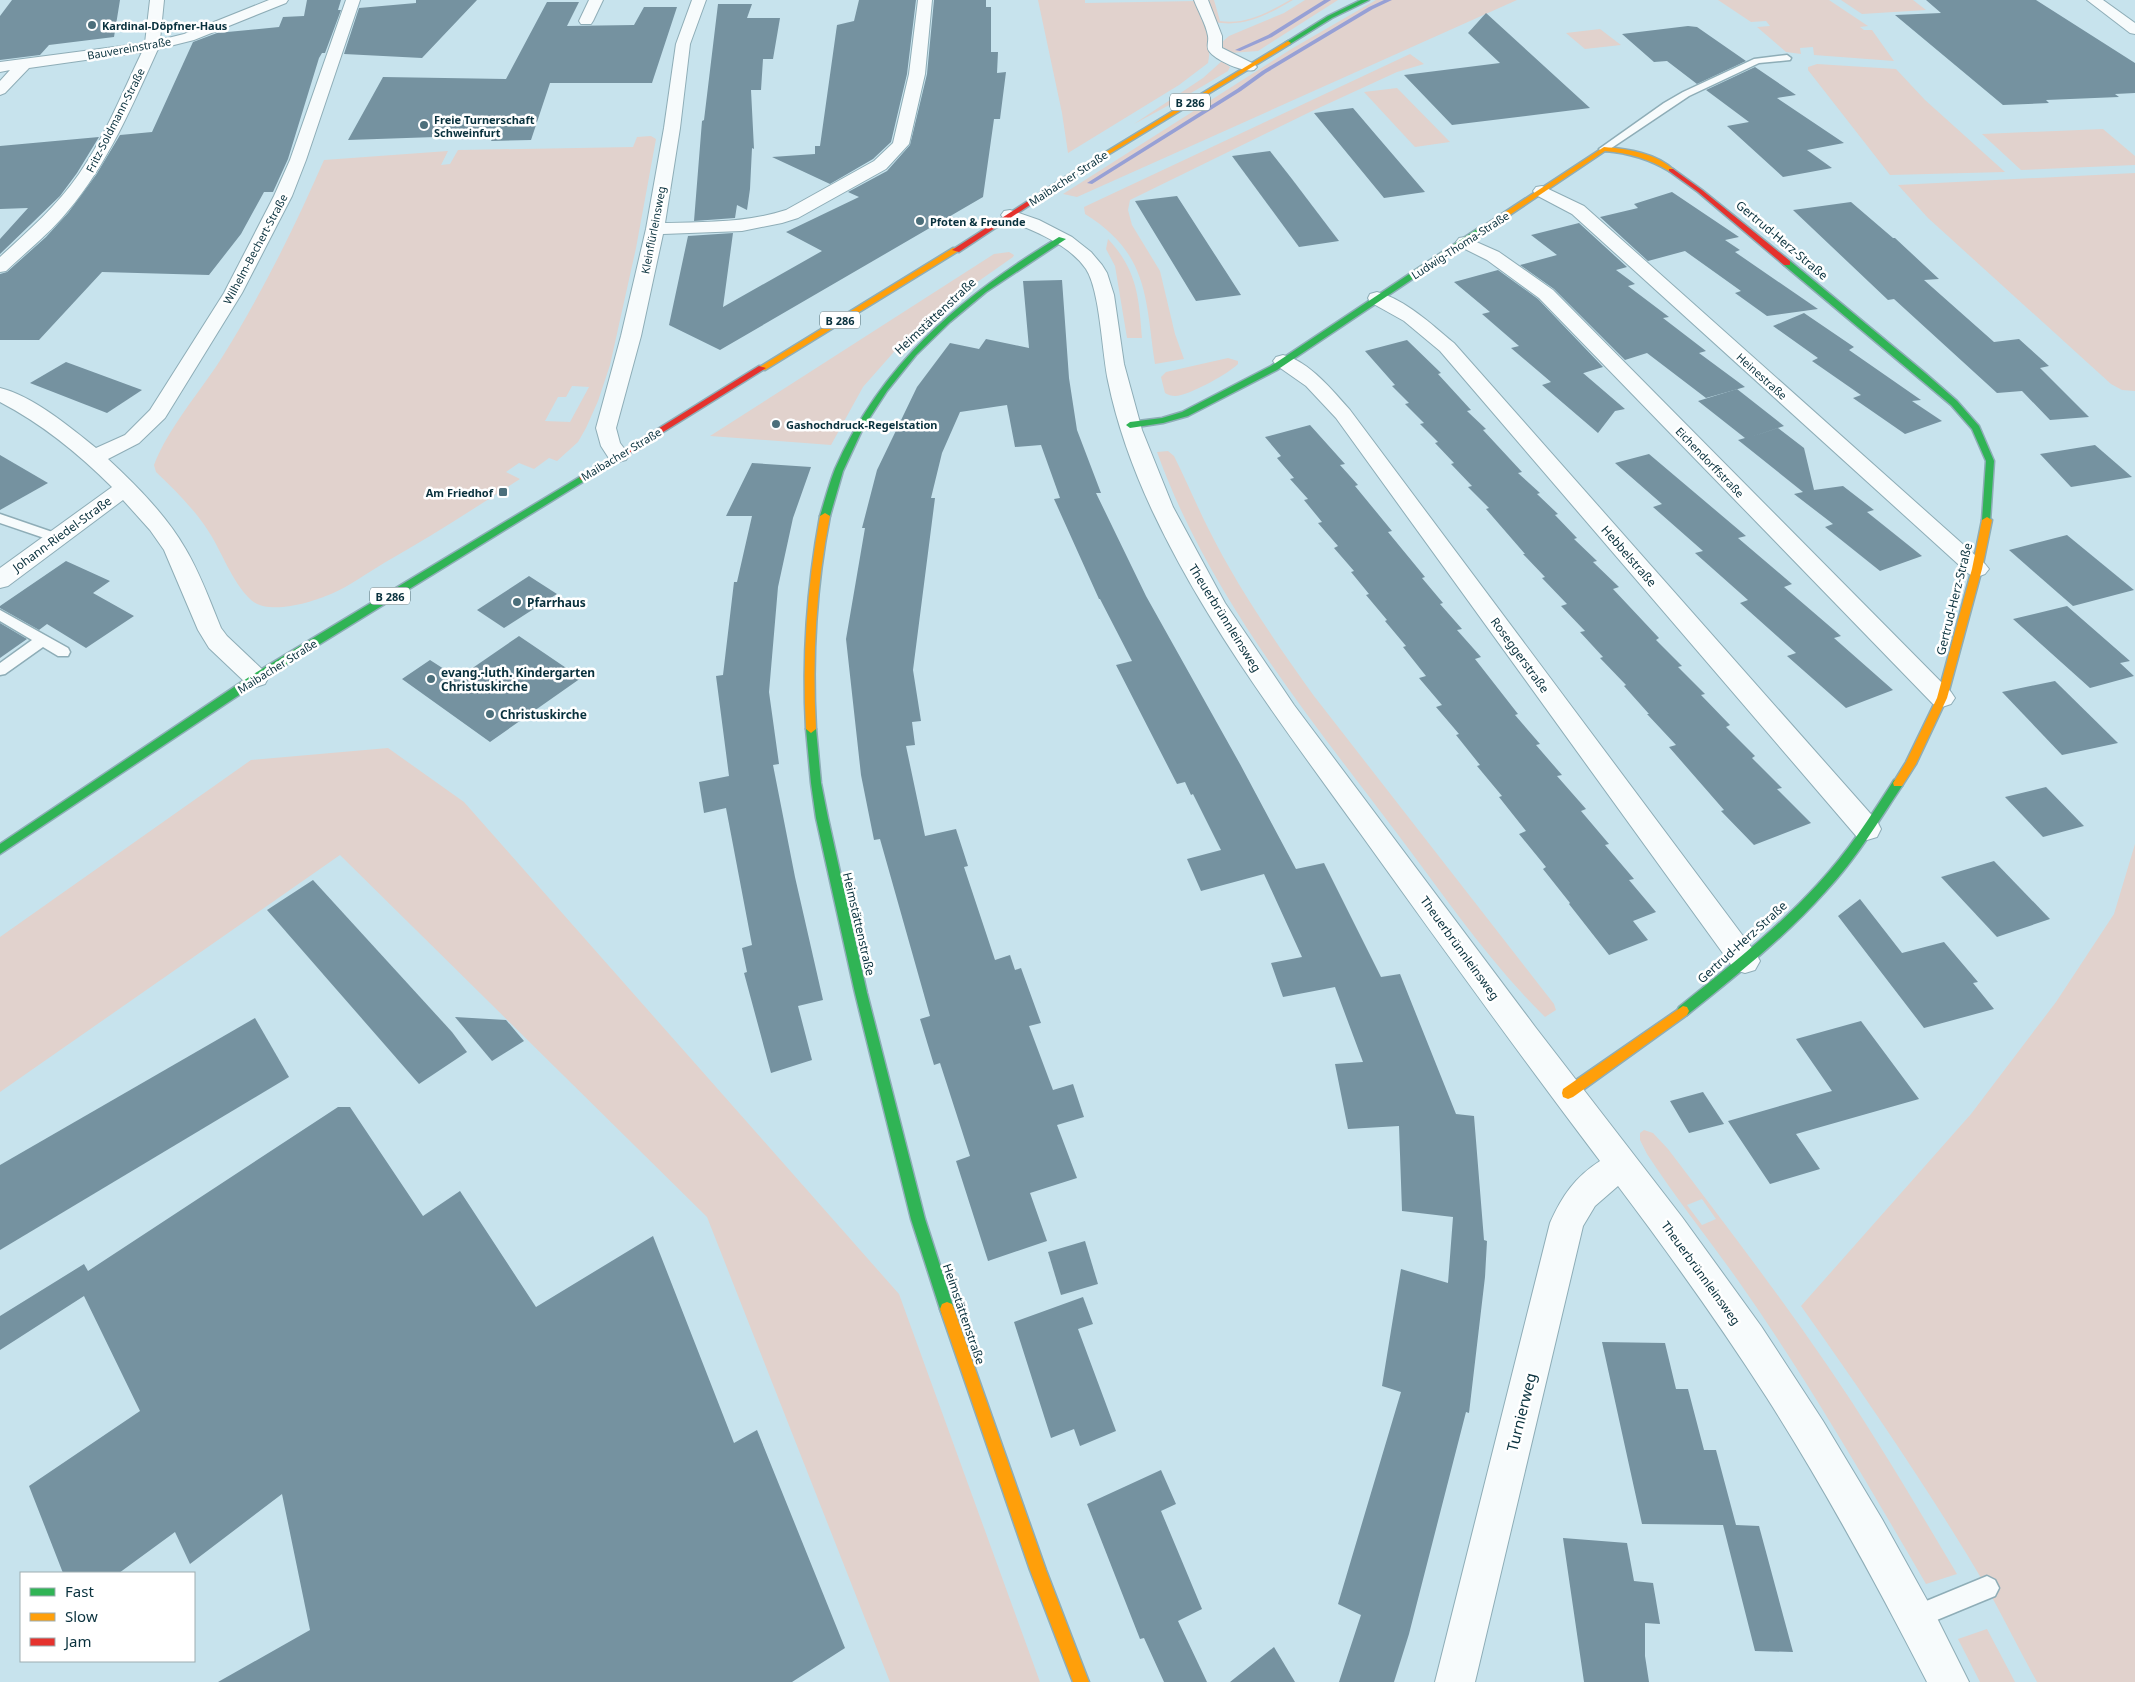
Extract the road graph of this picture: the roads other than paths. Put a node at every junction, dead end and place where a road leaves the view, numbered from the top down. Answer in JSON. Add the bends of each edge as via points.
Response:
{"nodes":[{"id":1,"x":157,"y":0,"type":"edge"},
{"id":2,"x":281,"y":0,"type":"edge"},
{"id":3,"x":353,"y":0,"type":"edge"},
{"id":4,"x":596,"y":0,"type":"edge"},
{"id":5,"x":699,"y":0,"type":"edge"},
{"id":6,"x":925,"y":0,"type":"edge"},
{"id":7,"x":1201,"y":0,"type":"edge"},
{"id":8,"x":1348,"y":0,"type":"edge"},
{"id":9,"x":1366,"y":0,"type":"edge"},
{"id":10,"x":2094,"y":0,"type":"edge"},
{"id":11,"x":1330,"y":17,"type":"junction"},
{"id":12,"x":586,"y":21,"type":"dead end"},
{"id":13,"x":2135,"y":30,"type":"edge"},
{"id":14,"x":152,"y":46,"type":"junction"},
{"id":15,"x":1787,"y":58,"type":"dead end"},
{"id":16,"x":24,"y":64,"type":"junction"},
{"id":17,"x":0,"y":66,"type":"edge"},
{"id":18,"x":1249,"y":67,"type":"junction"},
{"id":19,"x":0,"y":90,"type":"edge"},
{"id":20,"x":1604,"y":150,"type":"junction"},
{"id":21,"x":1542,"y":191,"type":"junction"},
{"id":22,"x":1010,"y":215,"type":"junction"},
{"id":23,"x":655,"y":229,"type":"junction"},
{"id":24,"x":1062,"y":239,"type":"junction"},
{"id":25,"x":1466,"y":242,"type":"junction"},
{"id":26,"x":0,"y":267,"type":"edge"},
{"id":27,"x":1377,"y":298,"type":"junction"},
{"id":28,"x":1283,"y":361,"type":"junction"},
{"id":29,"x":0,"y":394,"type":"edge"},
{"id":30,"x":1130,"y":425,"type":"junction"},
{"id":31,"x":618,"y":455,"type":"junction"},
{"id":32,"x":95,"y":457,"type":"junction"},
{"id":33,"x":125,"y":488,"type":"junction"},
{"id":34,"x":0,"y":518,"type":"edge"},
{"id":35,"x":56,"y":538,"type":"junction"},
{"id":36,"x":1977,"y":569,"type":"junction"},
{"id":37,"x":0,"y":580,"type":"edge"},
{"id":38,"x":0,"y":615,"type":"edge"},
{"id":39,"x":42,"y":640,"type":"junction"},
{"id":40,"x":63,"y":652,"type":"dead end"},
{"id":41,"x":0,"y":670,"type":"edge"},
{"id":42,"x":256,"y":678,"type":"junction"},
{"id":43,"x":1942,"y":698,"type":"junction"},
{"id":44,"x":1867,"y":829,"type":"junction"},
{"id":45,"x":0,"y":850,"type":"edge"},
{"id":46,"x":1745,"y":960,"type":"junction"},
{"id":47,"x":1568,"y":1093,"type":"junction"},
{"id":48,"x":1623,"y":1165,"type":"junction"},
{"id":49,"x":1987,"y":1588,"type":"dead end"},
{"id":50,"x":1915,"y":1617,"type":"junction"},
{"id":51,"x":1081,"y":1682,"type":"edge"},
{"id":52,"x":1455,"y":1682,"type":"edge"},
{"id":53,"x":1948,"y":1682,"type":"edge"}],
"edges":[{"from":1,"to":14,"type":"street","name":"Fritz-Soldmann-Straße"},
{"from":2,"to":14,"type":"street","name":"Bauvereinstraße","via":[[197,34]]},
{"from":3,"to":32,"type":"street","name":"Wilhelm-Bechert-Straße","via":[[284,196],[233,293],[158,414],[132,439]]},
{"from":4,"to":12,"type":"street"},
{"from":5,"to":23,"type":"street","name":"Kleinflürleinsweg","via":[[683,44]]},
{"from":6,"to":23,"type":"street","via":[[917,74],[901,144],[880,165],[778,219]]},
{"from":7,"to":18,"type":"street","via":[[1215,36],[1215,49]]},
{"from":8,"to":11,"type":"street","name":"Maibacher Straße","number":"B 286"},
{"from":9,"to":11,"type":"street","name":"Maibacher Straße","number":"B 286"},
{"from":10,"to":13,"type":"street"},
{"from":11,"to":18,"type":"street","name":"Maibacher Straße","number":"B 286"},
{"from":14,"to":16,"type":"street","name":"Bauvereinstraße"},
{"from":14,"to":26,"type":"street","name":"Fritz-Soldmann-Straße","via":[[87,175],[60,210]]},
{"from":15,"to":20,"type":"lane","name":"Ludwig-Thoma-Straße","via":[[1757,61],[1686,94]]},
{"from":16,"to":17,"type":"street","name":"Bauvereinstraße"},
{"from":16,"to":19,"type":"street"},
{"from":18,"to":22,"type":"street","name":"Maibacher Straße","number":"B 286"},
{"from":20,"to":21,"type":"street","name":"Ludwig-Thoma-Straße"},
{"from":20,"to":36,"type":"street","name":"Gertrud-Herz-Straße","via":[[1625,150],[1661,163],[1700,191],[1954,403],[1976,428],[1990,461],[1989,511]]},
{"from":21,"to":25,"type":"street","name":"Ludwig-Thoma-Straße"},
{"from":21,"to":36,"type":"street","name":"Heinestraße","via":[[1578,210]]},
{"from":22,"to":24,"type":"street","name":"Theuerbrünnleinsweg"},
{"from":22,"to":31,"type":"street","name":"Maibacher Straße","number":"B 286"},
{"from":23,"to":31,"type":"street","name":"Kleinflürleinsweg","via":[[606,428],[612,449]]},
{"from":24,"to":30,"type":"street","name":"Theuerbrünnleinsweg","via":[[1081,253],[1098,273]]},
{"from":24,"to":51,"type":"street","name":"Heimstättenstraße","via":[[986,287],[908,358],[881,392],[847,449],[822,527],[811,603],[809,662],[816,785],[870,1036],[929,1254],[1054,1616]]},
{"from":25,"to":27,"type":"street","name":"Ludwig-Thoma-Straße"},
{"from":25,"to":43,"type":"street","name":"Eichendorffstraße","via":[[1493,256],[1546,294]]},
{"from":27,"to":28,"type":"street","name":"Ludwig-Thoma-Straße"},
{"from":27,"to":44,"type":"street","name":"Hebbelstraße","via":[[1411,317],[1447,347]]},
{"from":28,"to":30,"type":"street","name":"Ludwig-Thoma-Straße","via":[[1185,414]]},
{"from":28,"to":46,"type":"street","name":"Roseggerstraße","via":[[1313,382],[1343,414]]},
{"from":29,"to":32,"type":"street","via":[[60,429]]},
{"from":30,"to":47,"type":"street","name":"Theuerbrünnleinsweg","via":[[1167,516],[1213,603],[1245,654]]},
{"from":31,"to":42,"type":"street","name":"Maibacher Straße","number":"B 286"},
{"from":32,"to":33,"type":"street"},
{"from":33,"to":35,"type":"street","name":"Johann-Riedel-Straße"},
{"from":33,"to":42,"type":"street","via":[[174,549],[218,642]]},
{"from":34,"to":35,"type":"lane"},
{"from":35,"to":37,"type":"street","name":"Johann-Riedel-Straße"},
{"from":36,"to":43,"type":"street","name":"Gertrud-Herz-Straße"},
{"from":38,"to":39,"type":"lane"},
{"from":39,"to":40,"type":"lane"},
{"from":39,"to":41,"type":"lane"},
{"from":42,"to":45,"type":"street","name":"Maibacher Straße","number":"B 286"},
{"from":43,"to":44,"type":"street","name":"Gertrud-Herz-Straße","via":[[1911,764]]},
{"from":44,"to":46,"type":"street","name":"Gertrud-Herz-Straße","via":[[1823,887]]},
{"from":46,"to":47,"type":"street","name":"Gertrud-Herz-Straße","via":[[1671,1021]]},
{"from":47,"to":48,"type":"street","name":"Theuerbrünnleinsweg"},
{"from":48,"to":50,"type":"street","name":"Theuerbrünnleinsweg","via":[[1719,1295],[1792,1405]]},
{"from":48,"to":52,"type":"street","name":"Turnierweg","via":[[1592,1184],[1578,1201],[1567,1223]]},
{"from":49,"to":50,"type":"lane"},
{"from":50,"to":53,"type":"street","name":"Theuerbrünnleinsweg"}]}
